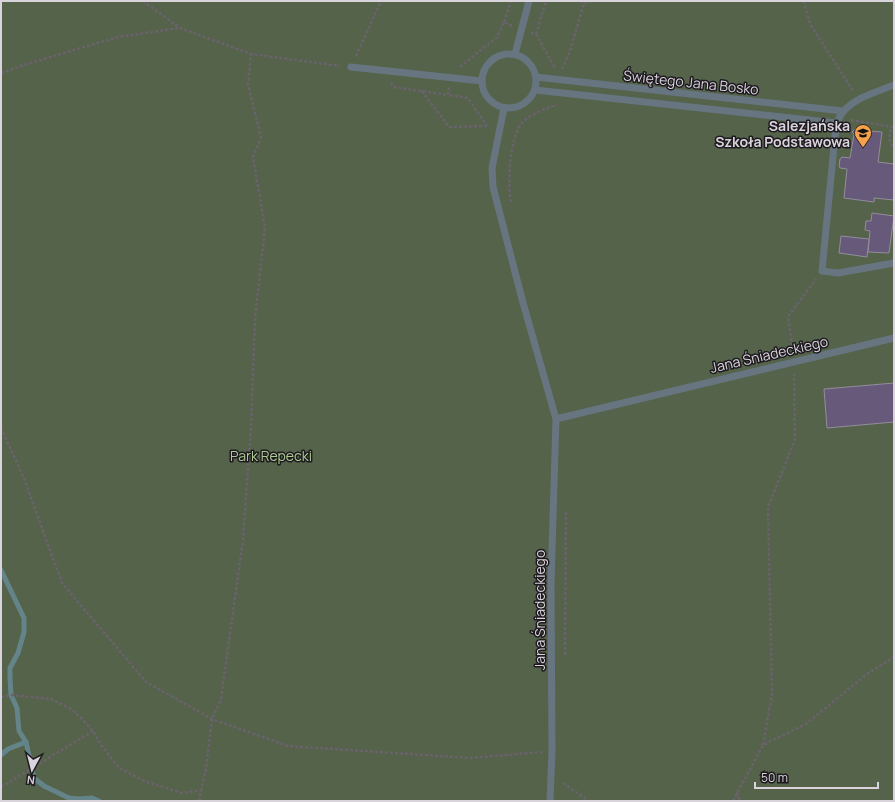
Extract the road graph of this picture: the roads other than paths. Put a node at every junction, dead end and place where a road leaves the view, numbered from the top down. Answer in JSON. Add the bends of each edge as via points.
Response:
{"nodes":[{"id":1,"x":529,"y":1,"type":"edge"},
{"id":2,"x":515,"y":54,"type":"junction"},
{"id":3,"x":350,"y":67,"type":"road end"},
{"id":4,"x":536,"y":77,"type":"junction"},
{"id":5,"x":482,"y":80,"type":"junction"},
{"id":6,"x":894,"y":85,"type":"edge"},
{"id":7,"x":535,"y":90,"type":"junction"},
{"id":8,"x":504,"y":108,"type":"junction"},
{"id":9,"x":843,"y":112,"type":"junction"},
{"id":10,"x":838,"y":121,"type":"junction"},
{"id":11,"x":894,"y":263,"type":"edge"},
{"id":12,"x":894,"y":338,"type":"edge"},
{"id":13,"x":556,"y":419,"type":"junction"},
{"id":14,"x":550,"y":801,"type":"edge"}],
"edges":[{"from":1,"to":2,"type":"lane"},
{"from":2,"to":4,"type":"lane","via":[[529,62]]},
{"from":2,"to":5,"type":"lane","via":[[499,56],[492,60],[483,73]]},
{"from":3,"to":5,"type":"lane"},
{"from":4,"to":7,"type":"lane"},
{"from":4,"to":9,"type":"lane","name":"Świętego Jana Bosko"},
{"from":5,"to":8,"type":"lane","via":[[485,95],[496,106]]},
{"from":6,"to":9,"type":"lane","via":[[859,99]]},
{"from":7,"to":8,"type":"lane","via":[[519,107]]},
{"from":7,"to":10,"type":"lane","name":"Świętego Jana Bosko"},
{"from":8,"to":13,"type":"lane","name":"Jana Śniadeckiego","via":[[492,168],[493,187]]},
{"from":9,"to":10,"type":"lane"},
{"from":10,"to":11,"type":"lane","via":[[822,271],[838,273]]},
{"from":12,"to":13,"type":"lane","name":"Jana Śniadeckiego"},
{"from":13,"to":14,"type":"lane","name":"Jana Śniadeckiego","via":[[551,583]]}]}
